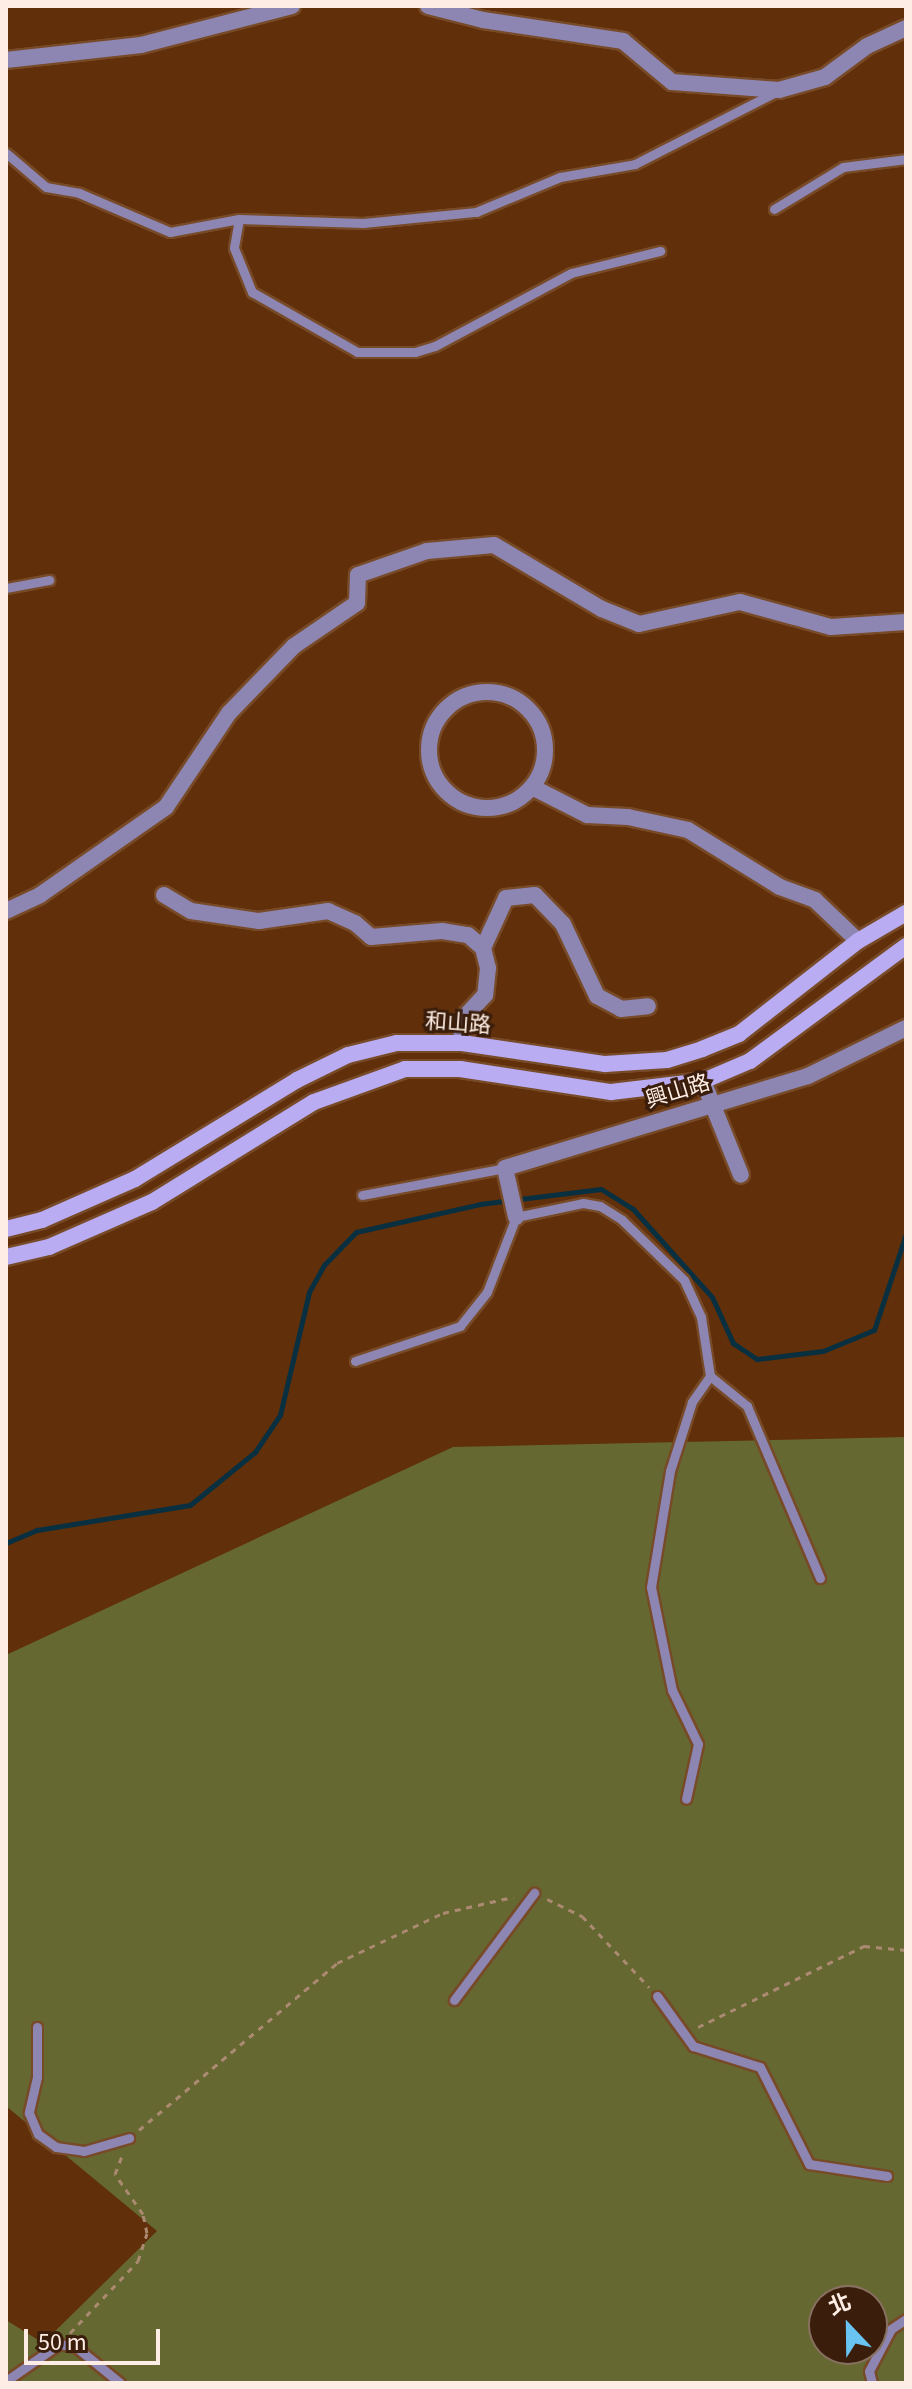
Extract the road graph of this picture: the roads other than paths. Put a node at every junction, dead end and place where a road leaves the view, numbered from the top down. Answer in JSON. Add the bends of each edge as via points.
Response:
{"nodes":[{"id":1,"x":292,"y":6,"type":"edge"},
{"id":2,"x":428,"y":6,"type":"edge"},
{"id":3,"x":906,"y":28,"type":"edge"},
{"id":4,"x":6,"y":60,"type":"edge"},
{"id":5,"x":779,"y":90,"type":"junction"},
{"id":6,"x":6,"y":153,"type":"edge"},
{"id":7,"x":906,"y":159,"type":"edge"},
{"id":8,"x":774,"y":209,"type":"dead end"},
{"id":9,"x":239,"y":219,"type":"junction"},
{"id":10,"x":660,"y":251,"type":"dead end"},
{"id":11,"x":49,"y":580,"type":"dead end"},
{"id":12,"x":6,"y":588,"type":"edge"},
{"id":13,"x":906,"y":622,"type":"edge"},
{"id":14,"x":532,"y":787,"type":"junction"},
{"id":15,"x":164,"y":895,"type":"dead end"},
{"id":16,"x":6,"y":911,"type":"edge"},
{"id":17,"x":906,"y":913,"type":"edge"},
{"id":18,"x":858,"y":941,"type":"junction"},
{"id":19,"x":906,"y":946,"type":"edge"},
{"id":20,"x":483,"y":948,"type":"junction"},
{"id":21,"x":648,"y":1006,"type":"dead end"},
{"id":22,"x":906,"y":1028,"type":"edge"},
{"id":23,"x":462,"y":1043,"type":"junction"},
{"id":24,"x":703,"y":1081,"type":"junction"},
{"id":25,"x":713,"y":1105,"type":"junction"},
{"id":26,"x":505,"y":1168,"type":"junction"},
{"id":27,"x":741,"y":1175,"type":"dead end"},
{"id":28,"x":362,"y":1195,"type":"dead end"},
{"id":29,"x":516,"y":1217,"type":"junction"},
{"id":30,"x":6,"y":1229,"type":"edge"},
{"id":31,"x":6,"y":1257,"type":"edge"},
{"id":32,"x":355,"y":1361,"type":"dead end"},
{"id":33,"x":710,"y":1376,"type":"junction"},
{"id":34,"x":820,"y":1578,"type":"dead end"},
{"id":35,"x":686,"y":1799,"type":"dead end"},
{"id":36,"x":534,"y":1893,"type":"road end"},
{"id":37,"x":657,"y":1996,"type":"road end"},
{"id":38,"x":454,"y":2000,"type":"dead end"},
{"id":39,"x":37,"y":2027,"type":"dead end"},
{"id":40,"x":129,"y":2138,"type":"road end"},
{"id":41,"x":887,"y":2176,"type":"dead end"},
{"id":42,"x":906,"y":2319,"type":"edge"},
{"id":43,"x":6,"y":2381,"type":"edge"},
{"id":44,"x":120,"y":2383,"type":"edge"},
{"id":45,"x":872,"y":2383,"type":"edge"}],
"edges":[{"from":1,"to":4,"type":"street","via":[[141,45]]},
{"from":2,"to":5,"type":"street","via":[[483,20],[623,41],[672,82]]},
{"from":3,"to":5,"type":"street","via":[[867,46],[825,77]]},
{"from":5,"to":9,"type":"lane","via":[[635,164],[560,177],[476,212],[363,223]]},
{"from":6,"to":9,"type":"lane","via":[[46,187],[79,193],[170,232]]},
{"from":7,"to":8,"type":"lane","via":[[843,167]]},
{"from":9,"to":10,"type":"lane","via":[[234,248],[252,292],[357,352],[415,352],[435,346],[571,273]]},
{"from":11,"to":12,"type":"lane"},
{"from":13,"to":16,"type":"street","via":[[831,627],[740,602],[639,624],[602,609],[494,545],[427,551],[358,575],[357,603],[294,646],[229,713],[166,807],[40,895]]},
{"from":14,"to":14,"type":"street","via":[[543,767],[546,744],[539,722],[525,705],[505,694],[482,691],[460,698],[442,712],[431,732],[428,755],[435,777],[449,795],[469,806],[492,808],[514,802]]},
{"from":14,"to":18,"type":"street","via":[[587,815],[628,817],[688,830],[780,887],[815,900]]},
{"from":15,"to":20,"type":"street","via":[[191,911],[259,921],[328,911],[371,937],[442,931],[468,935]]},
{"from":17,"to":18,"type":"main road","name":"和山路"},
{"from":18,"to":23,"type":"main road","name":"和山路","via":[[739,1034],[667,1060],[605,1064]]},
{"from":19,"to":24,"type":"main road","name":"和山路","via":[[750,1061]]},
{"from":20,"to":21,"type":"street","via":[[506,898],[535,895],[563,924],[597,996],[621,1009]]},
{"from":20,"to":23,"type":"street","via":[[485,995],[461,1021]]},
{"from":22,"to":25,"type":"street","name":"興山路","via":[[808,1076]]},
{"from":23,"to":30,"type":"main road","name":"和山路","via":[[397,1043],[348,1055],[135,1179],[42,1220]]},
{"from":24,"to":25,"type":"street"},
{"from":24,"to":31,"type":"main road","name":"和山路","via":[[611,1092],[460,1069],[405,1069],[314,1102],[152,1202],[49,1247]]},
{"from":25,"to":26,"type":"street","name":"興山路"},
{"from":25,"to":27,"type":"street"},
{"from":26,"to":28,"type":"lane"},
{"from":26,"to":29,"type":"street"},
{"from":29,"to":32,"type":"lane","via":[[487,1292],[460,1326]]},
{"from":29,"to":33,"type":"lane","via":[[583,1203],[622,1220],[684,1280],[701,1317]]},
{"from":33,"to":34,"type":"lane","via":[[747,1406]]},
{"from":33,"to":35,"type":"lane","via":[[692,1402],[670,1471],[651,1587],[672,1690],[698,1744]]},
{"from":36,"to":38,"type":"lane"},
{"from":37,"to":41,"type":"lane","via":[[693,2046],[760,2067],[809,2164]]},
{"from":39,"to":40,"type":"lane","via":[[37,2077],[29,2113],[38,2134],[56,2147],[84,2151]]},
{"from":42,"to":45,"type":"lane","via":[[891,2329],[869,2371]]},
{"from":43,"to":44,"type":"lane","via":[[59,2344],[76,2347]]}]}
